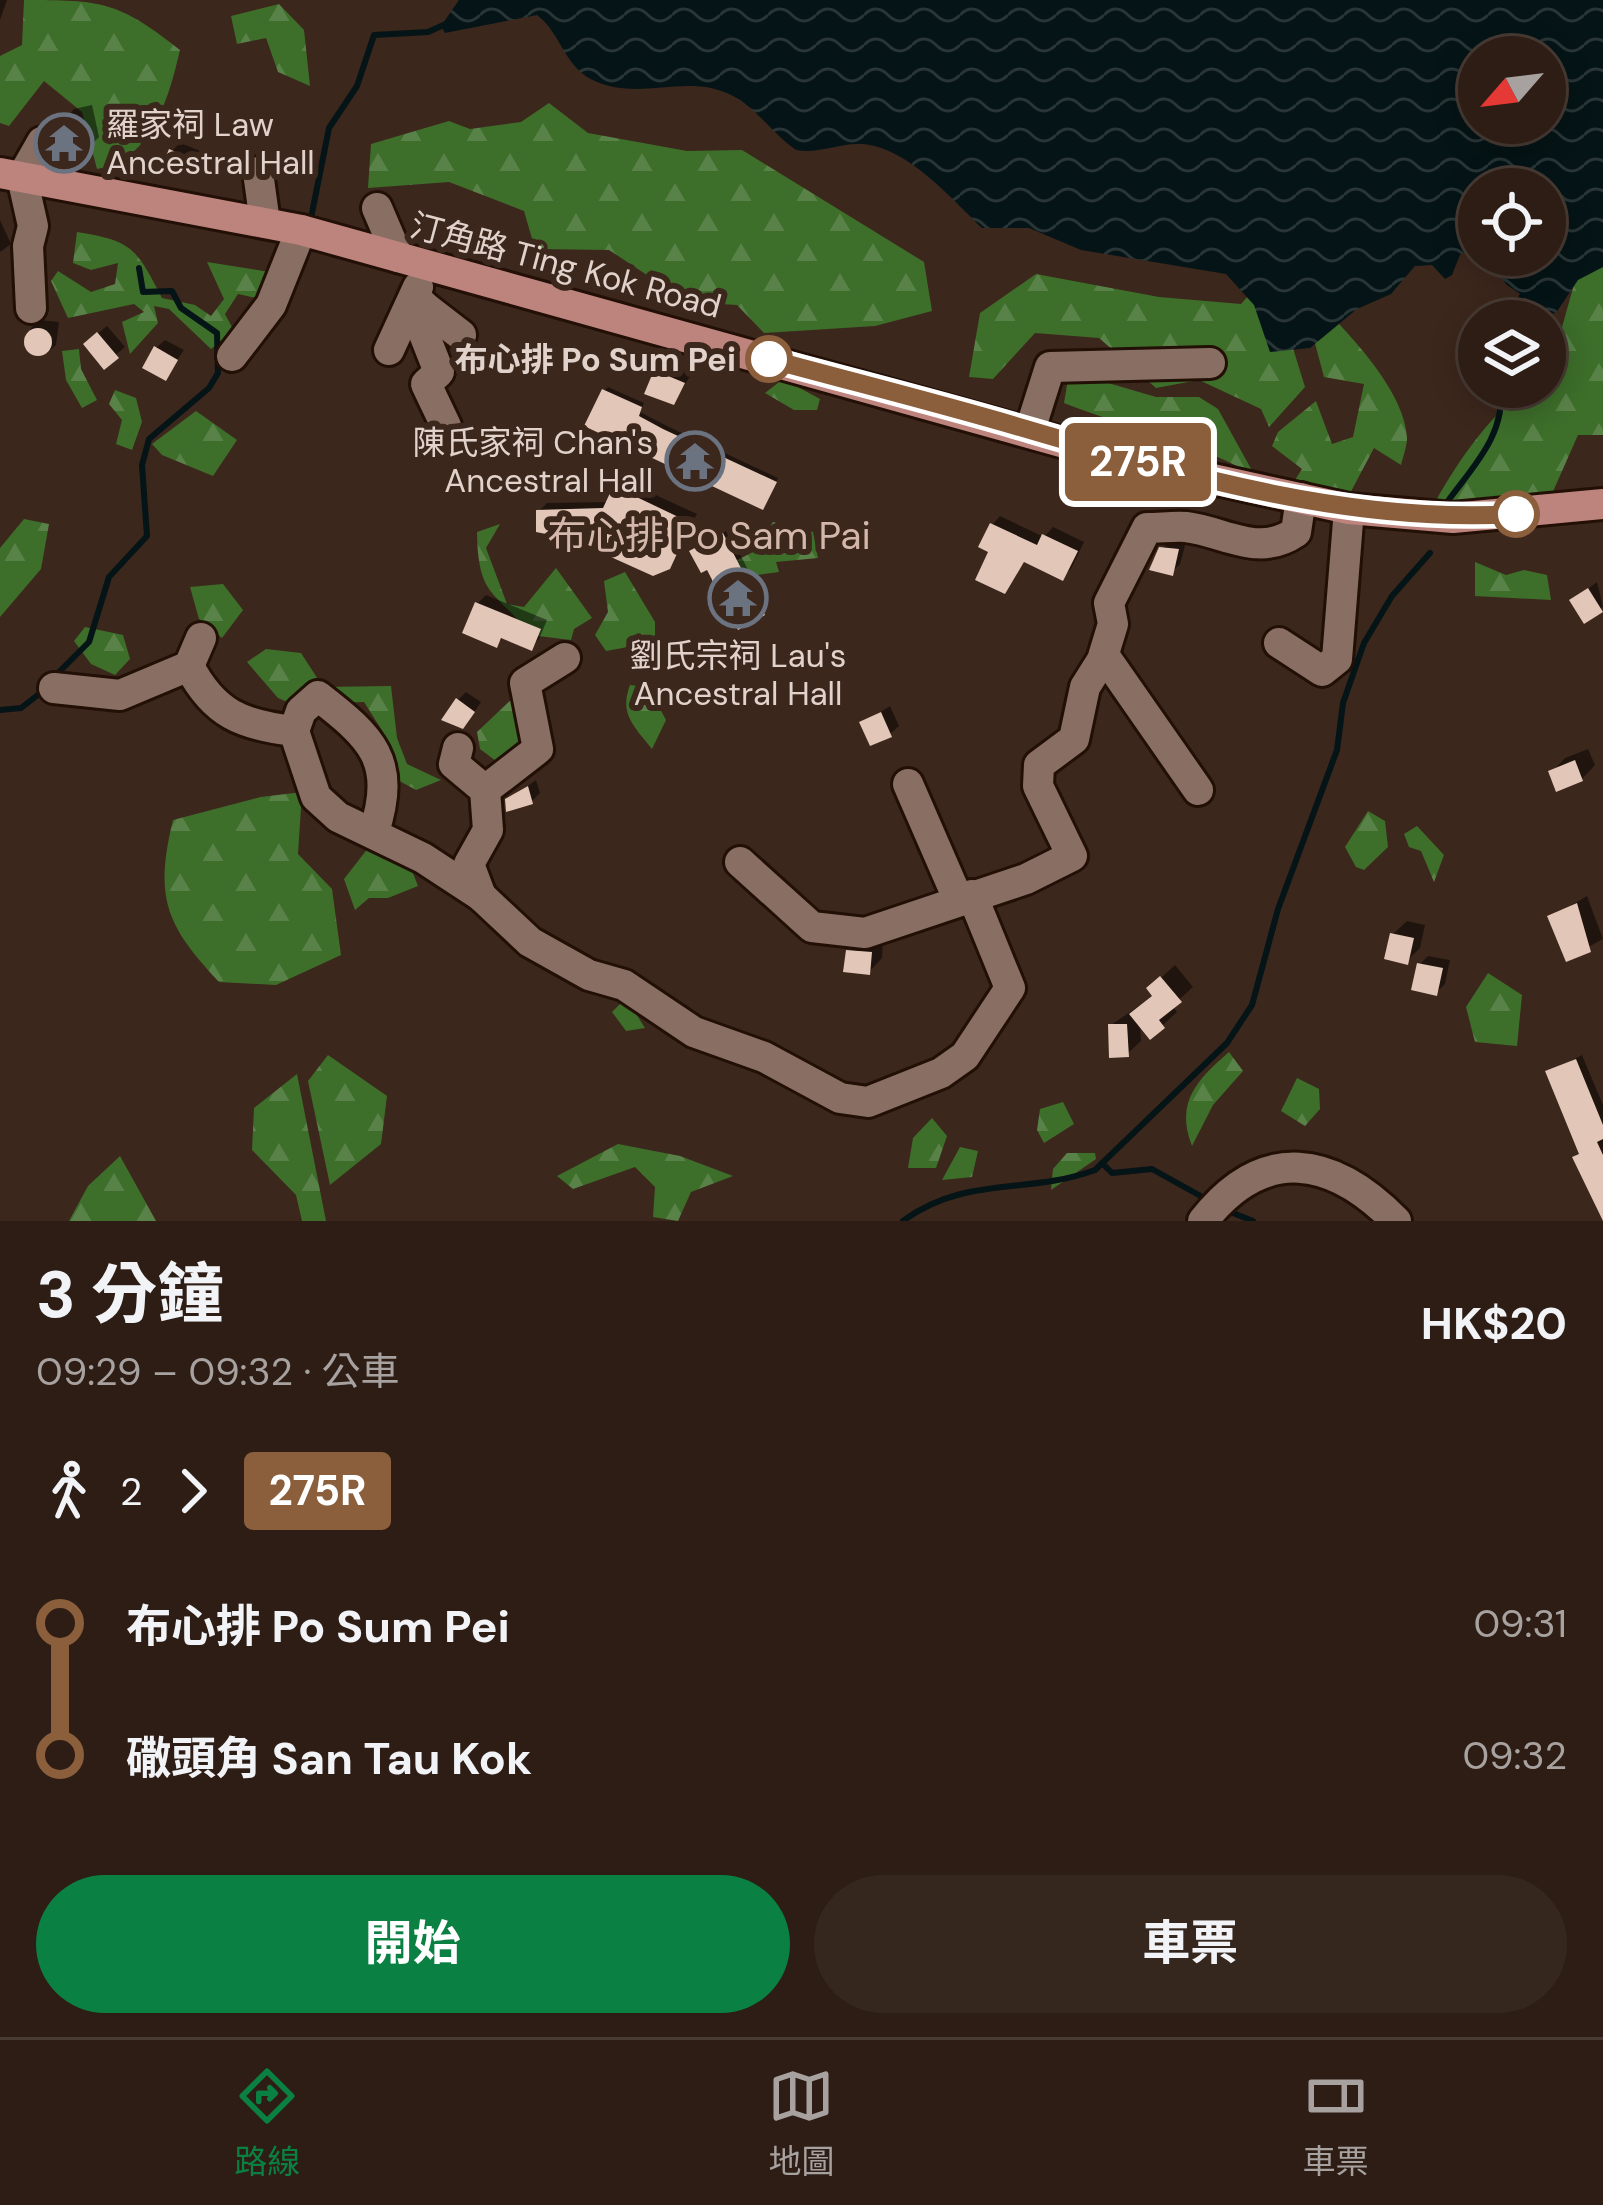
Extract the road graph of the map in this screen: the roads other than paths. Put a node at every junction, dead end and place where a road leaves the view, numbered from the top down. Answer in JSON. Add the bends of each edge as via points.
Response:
{"nodes":[{"id":1,"x":42,"y":142,"type":"dead end"},
{"id":2,"x":258,"y":172,"type":"dead end"},
{"id":3,"x":11,"y":175,"type":"edge"},
{"id":4,"x":377,"y":208,"type":"dead end"},
{"id":5,"x":265,"y":223,"type":"junction"},
{"id":6,"x":302,"y":230,"type":"junction"},
{"id":7,"x":410,"y":260,"type":"junction"},
{"id":8,"x":421,"y":303,"type":"junction"},
{"id":9,"x":31,"y":308,"type":"dead end"},
{"id":10,"x":461,"y":335,"type":"dead end"},
{"id":11,"x":389,"y":350,"type":"dead end"},
{"id":12,"x":232,"y":356,"type":"dead end"},
{"id":13,"x":1210,"y":363,"type":"dead end"},
{"id":14,"x":446,"y":426,"type":"dead end"},
{"id":15,"x":1030,"y":430,"type":"junction"},
{"id":16,"x":1301,"y":498,"type":"junction"},
{"id":17,"x":1603,"y":504,"type":"edge"},
{"id":18,"x":1348,"y":509,"type":"junction"},
{"id":19,"x":1279,"y":643,"type":"dead end"},
{"id":20,"x":1104,"y":655,"type":"junction"},
{"id":21,"x":565,"y":658,"type":"dead end"},
{"id":22,"x":54,"y":688,"type":"dead end"},
{"id":23,"x":294,"y":731,"type":"junction"},
{"id":24,"x":458,"y":748,"type":"dead end"},
{"id":25,"x":908,"y":784,"type":"dead end"},
{"id":26,"x":484,"y":790,"type":"junction"},
{"id":27,"x":1198,"y":790,"type":"dead end"},
{"id":28,"x":374,"y":832,"type":"junction"},
{"id":29,"x":740,"y":862,"type":"dead end"},
{"id":30,"x":481,"y":896,"type":"junction"},
{"id":31,"x":965,"y":897,"type":"junction"},
{"id":32,"x":1211,"y":1211,"type":"edge"},
{"id":33,"x":1396,"y":1221,"type":"edge"}],
"edges":[{"from":1,"to":3,"type":"street"},
{"from":2,"to":5,"type":"street"},
{"from":3,"to":5,"type":"main road","name":"汀角路 Ting Kok Road"},
{"from":3,"to":9,"type":"street","via":[[33,226]]},
{"from":4,"to":7,"type":"street"},
{"from":5,"to":6,"type":"main road","name":"汀角路 Ting Kok Road"},
{"from":6,"to":7,"type":"main road","name":"汀角路 Ting Kok Road"},
{"from":6,"to":12,"type":"street","via":[[271,305]]},
{"from":7,"to":8,"type":"street"},
{"from":7,"to":15,"type":"main road","name":"汀角路 Ting Kok Road"},
{"from":8,"to":10,"type":"street"},
{"from":8,"to":11,"type":"street"},
{"from":8,"to":14,"type":"street","via":[[439,372],[426,384]]},
{"from":13,"to":15,"type":"street","via":[[1050,367]]},
{"from":15,"to":16,"type":"main road","name":"汀角路 Ting Kok Road"},
{"from":16,"to":18,"type":"main road","name":"汀角路 Ting Kok Road"},
{"from":16,"to":20,"type":"street","via":[[1296,532],[1278,544],[1147,528],[1109,603]]},
{"from":17,"to":18,"type":"main road","name":"汀角路 Ting Kok Road","via":[[1453,518]]},
{"from":18,"to":19,"type":"street","via":[[1337,658],[1322,671]]},
{"from":20,"to":27,"type":"street"},
{"from":20,"to":31,"type":"street","via":[[1084,687],[1073,739],[1039,765],[1038,786],[1072,856]]},
{"from":21,"to":26,"type":"street","via":[[525,683],[538,749]]},
{"from":22,"to":23,"type":"street","via":[[120,694],[195,652],[203,692],[225,715]]},
{"from":23,"to":28,"type":"street","via":[[316,797]]},
{"from":23,"to":28,"type":"street","via":[[318,696],[370,737],[387,791]]},
{"from":24,"to":26,"type":"street","via":[[454,764]]},
{"from":25,"to":31,"type":"street"},
{"from":26,"to":30,"type":"street","via":[[488,830],[469,864]]},
{"from":28,"to":30,"type":"street"},
{"from":29,"to":31,"type":"street","via":[[812,927],[865,933]]},
{"from":30,"to":31,"type":"street","via":[[530,942],[624,985],[694,1032],[839,1097],[868,1102],[953,1065],[1001,1008],[1010,988]]},
{"from":32,"to":33,"type":"street","via":[[1251,1179],[1332,1171]]}]}
